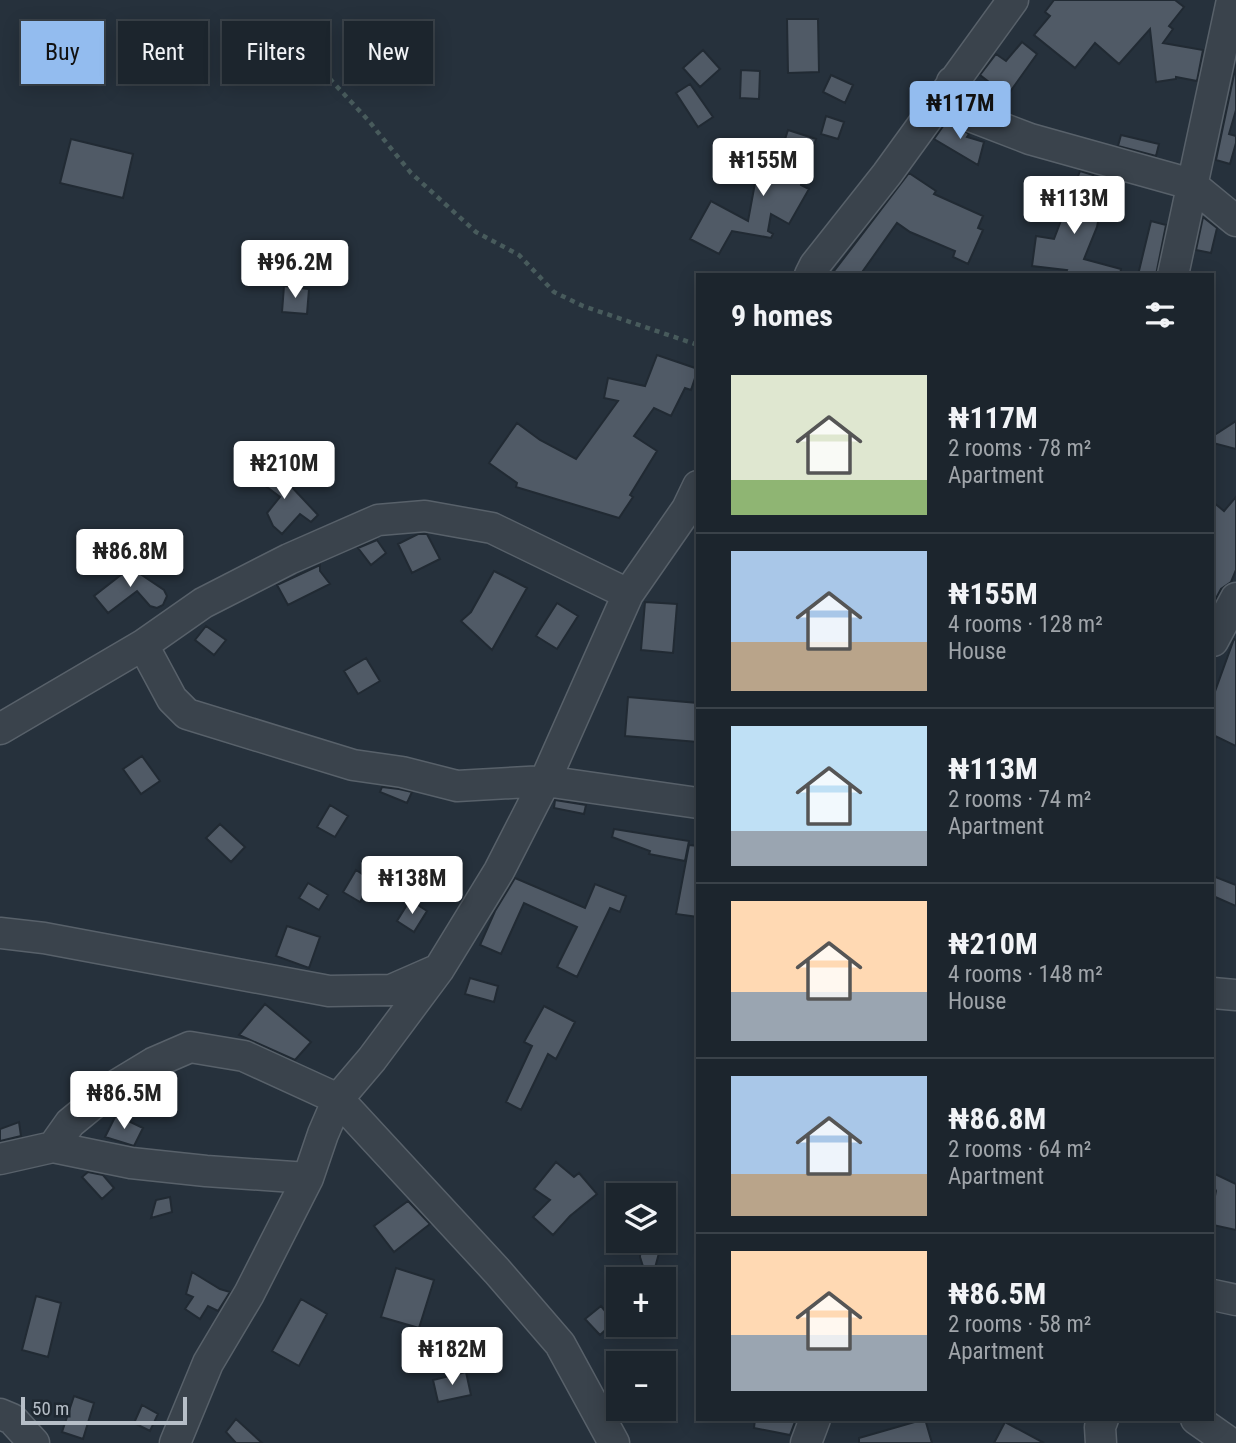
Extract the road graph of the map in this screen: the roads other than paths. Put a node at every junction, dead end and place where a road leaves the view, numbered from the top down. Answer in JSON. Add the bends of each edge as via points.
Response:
{"nodes":[{"id":1,"x":1013,"y":0,"type":"edge"},
{"id":2,"x":1232,"y":0,"type":"edge"},
{"id":3,"x":952,"y":82,"type":"junction"},
{"id":4,"x":1191,"y":184,"type":"junction"},
{"id":5,"x":1236,"y":221,"type":"edge"},
{"id":6,"x":811,"y":273,"type":"edge"},
{"id":7,"x":1173,"y":273,"type":"edge"},
{"id":8,"x":694,"y":503,"type":"edge"},
{"id":9,"x":628,"y":594,"type":"junction"},
{"id":10,"x":1236,"y":598,"type":"edge"},
{"id":11,"x":1214,"y":639,"type":"edge"},
{"id":12,"x":143,"y":645,"type":"junction"},
{"id":13,"x":0,"y":729,"type":"edge"},
{"id":14,"x":545,"y":781,"type":"junction"},
{"id":15,"x":696,"y":803,"type":"edge"},
{"id":16,"x":0,"y":933,"type":"edge"},
{"id":17,"x":439,"y":969,"type":"junction"},
{"id":18,"x":1214,"y":993,"type":"edge"},
{"id":19,"x":1236,"y":995,"type":"edge"},
{"id":20,"x":338,"y":1099,"type":"junction"},
{"id":21,"x":53,"y":1147,"type":"junction"},
{"id":22,"x":0,"y":1158,"type":"edge"},
{"id":23,"x":308,"y":1178,"type":"junction"},
{"id":24,"x":1214,"y":1295,"type":"edge"},
{"id":25,"x":1236,"y":1300,"type":"edge"},
{"id":26,"x":0,"y":1414,"type":"edge"},
{"id":27,"x":814,"y":1421,"type":"edge"},
{"id":28,"x":1102,"y":1421,"type":"edge"},
{"id":29,"x":1199,"y":1421,"type":"edge"},
{"id":30,"x":34,"y":1443,"type":"edge"},
{"id":31,"x":175,"y":1443,"type":"edge"},
{"id":32,"x":614,"y":1443,"type":"edge"},
{"id":33,"x":806,"y":1443,"type":"edge"},
{"id":34,"x":1101,"y":1443,"type":"edge"},
{"id":35,"x":1230,"y":1443,"type":"edge"}],
"edges":[{"from":1,"to":3,"type":"street"},
{"from":2,"to":4,"type":"street"},
{"from":3,"to":4,"type":"street","via":[[973,117],[992,126]]},
{"from":3,"to":6,"type":"street"},
{"from":4,"to":5,"type":"street"},
{"from":4,"to":7,"type":"street"},
{"from":8,"to":9,"type":"street"},
{"from":9,"to":12,"type":"street","via":[[492,528],[425,516],[377,520],[203,603]]},
{"from":9,"to":14,"type":"street"},
{"from":10,"to":11,"type":"street"},
{"from":12,"to":13,"type":"street"},
{"from":12,"to":14,"type":"street","via":[[172,699],[187,714],[212,723],[353,765],[457,786]]},
{"from":14,"to":15,"type":"street"},
{"from":14,"to":17,"type":"street","via":[[499,871]]},
{"from":16,"to":17,"type":"street","via":[[329,991],[391,990]]},
{"from":17,"to":20,"type":"street"},
{"from":18,"to":19,"type":"street"},
{"from":20,"to":21,"type":"street","via":[[244,1056],[190,1047],[115,1086],[70,1123]]},
{"from":20,"to":23,"type":"street"},
{"from":20,"to":32,"type":"street","via":[[560,1344]]},
{"from":21,"to":22,"type":"street"},
{"from":21,"to":23,"type":"street","via":[[131,1163]]},
{"from":23,"to":31,"type":"street","via":[[208,1363]]},
{"from":24,"to":25,"type":"street"},
{"from":26,"to":30,"type":"street","via":[[12,1419]]},
{"from":27,"to":33,"type":"street"},
{"from":28,"to":34,"type":"street"},
{"from":29,"to":35,"type":"street"}]}
